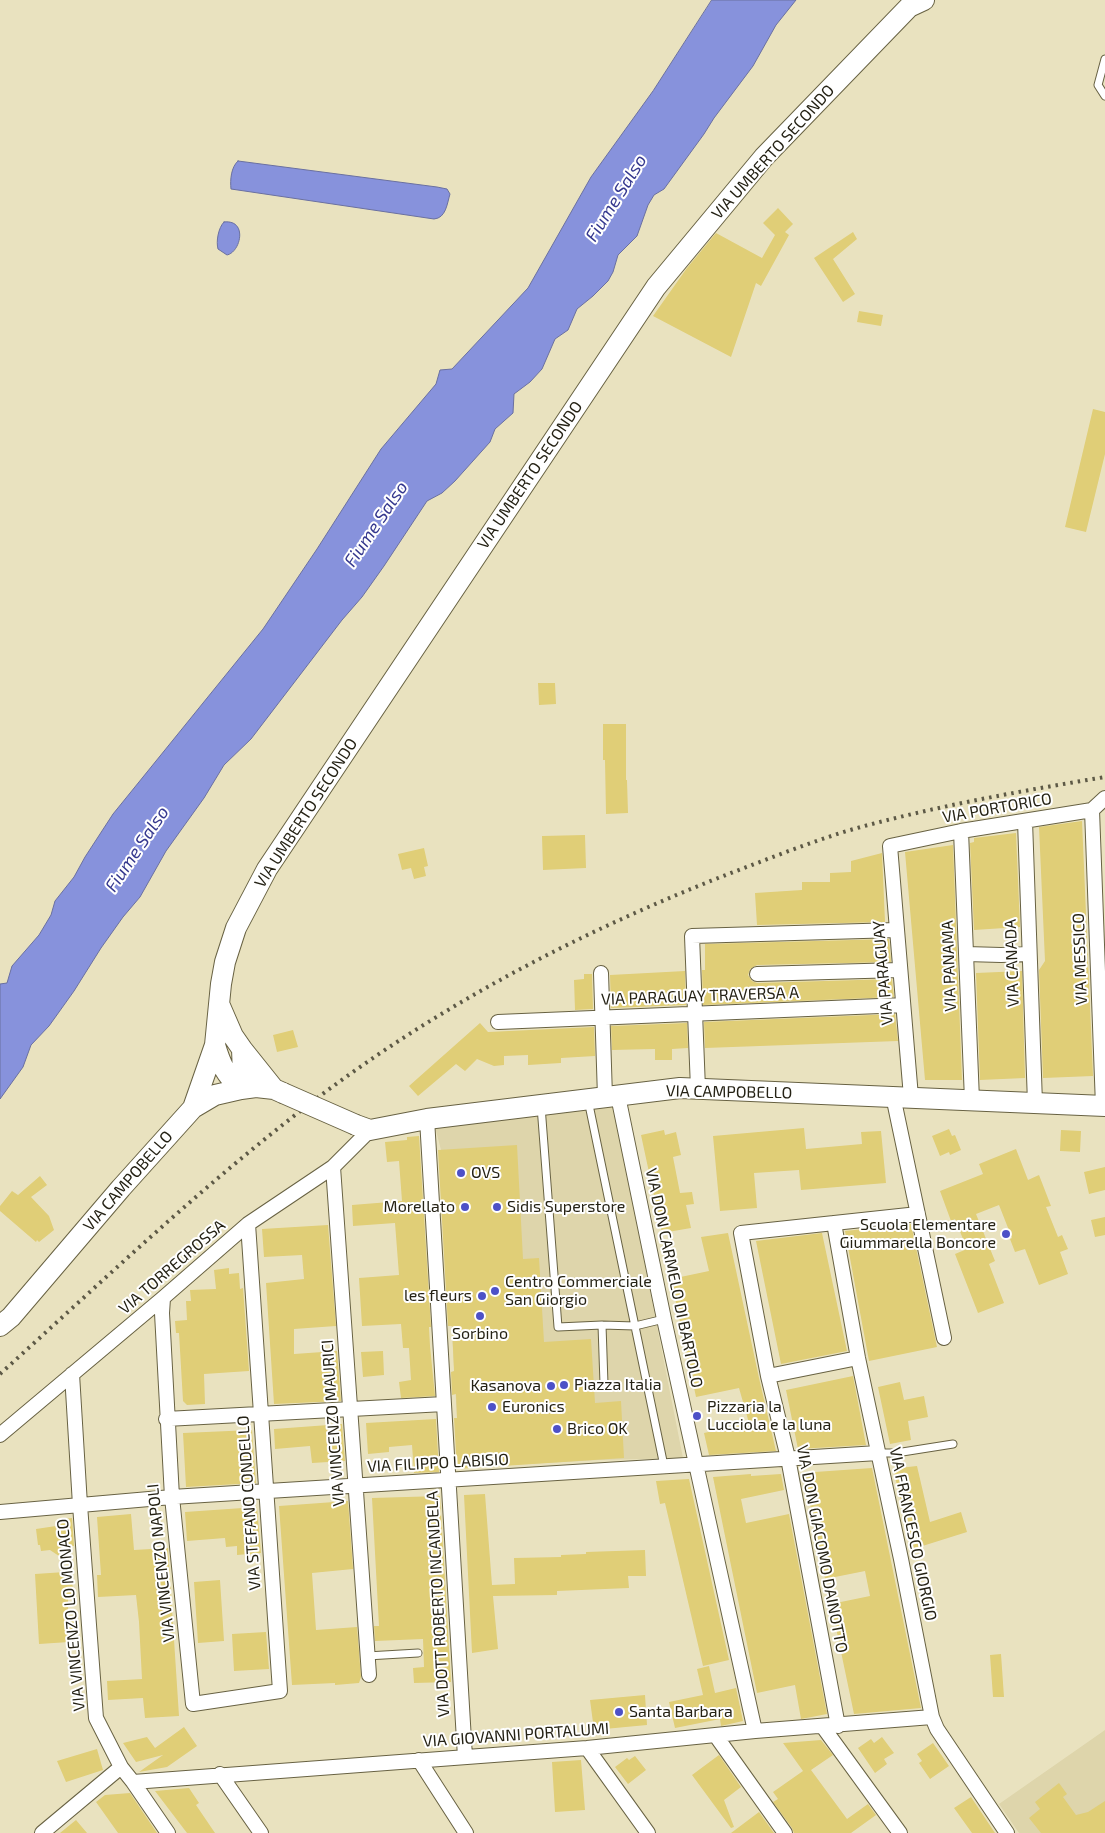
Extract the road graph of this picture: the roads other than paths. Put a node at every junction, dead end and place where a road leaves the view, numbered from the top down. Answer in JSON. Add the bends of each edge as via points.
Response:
{"nodes":[{"id":1,"x":924,"y":0,"type":"edge"},
{"id":2,"x":1105,"y":59,"type":"edge"},
{"id":3,"x":1105,"y":96,"type":"edge"},
{"id":4,"x":1105,"y":798,"type":"edge"},
{"id":5,"x":1092,"y":810,"type":"junction"},
{"id":6,"x":1025,"y":821,"type":"junction"},
{"id":7,"x":961,"y":831,"type":"junction"},
{"id":8,"x":890,"y":846,"type":"joint"},
{"id":9,"x":1100,"y":880,"type":"edge"},
{"id":10,"x":1100,"y":926,"type":"edge"},
{"id":11,"x":897,"y":930,"type":"junction"},
{"id":12,"x":966,"y":954,"type":"junction"},
{"id":13,"x":1029,"y":954,"type":"junction"},
{"id":14,"x":900,"y":970,"type":"junction"},
{"id":15,"x":601,"y":973,"type":"dead end"},
{"id":16,"x":757,"y":974,"type":"dead end"},
{"id":17,"x":1102,"y":999,"type":"edge"},
{"id":18,"x":904,"y":1005,"type":"junction"},
{"id":19,"x":220,"y":1006,"type":"junction"},
{"id":20,"x":695,"y":1014,"type":"junction"},
{"id":21,"x":602,"y":1018,"type":"junction"},
{"id":22,"x":498,"y":1022,"type":"dead end"},
{"id":23,"x":215,"y":1045,"type":"junction"},
{"id":24,"x":242,"y":1049,"type":"junction"},
{"id":25,"x":698,"y":1088,"type":"junction"},
{"id":26,"x":241,"y":1089,"type":"junction"},
{"id":27,"x":279,"y":1091,"type":"junction"},
{"id":28,"x":902,"y":1097,"type":"junction"},
{"id":29,"x":604,"y":1098,"type":"junction"},
{"id":30,"x":972,"y":1100,"type":"junction"},
{"id":31,"x":1035,"y":1103,"type":"junction"},
{"id":32,"x":541,"y":1105,"type":"junction"},
{"id":33,"x":1104,"y":1106,"type":"edge"},
{"id":34,"x":193,"y":1108,"type":"junction"},
{"id":35,"x":427,"y":1120,"type":"junction"},
{"id":36,"x":363,"y":1128,"type":"junction"},
{"id":37,"x":333,"y":1167,"type":"junction"},
{"id":38,"x":918,"y":1214,"type":"junction"},
{"id":39,"x":834,"y":1223,"type":"junction"},
{"id":40,"x":248,"y":1224,"type":"junction"},
{"id":41,"x":163,"y":1298,"type":"junction"},
{"id":42,"x":664,"y":1319,"type":"junction"},
{"id":43,"x":602,"y":1325,"type":"junction"},
{"id":44,"x":0,"y":1326,"type":"edge"},
{"id":45,"x":635,"y":1326,"type":"junction"},
{"id":46,"x":944,"y":1338,"type":"dead end"},
{"id":47,"x":858,"y":1358,"type":"junction"},
{"id":48,"x":72,"y":1374,"type":"junction"},
{"id":49,"x":768,"y":1376,"type":"junction"},
{"id":50,"x":604,"y":1384,"type":"dead end"},
{"id":51,"x":444,"y":1404,"type":"junction"},
{"id":52,"x":349,"y":1409,"type":"junction"},
{"id":53,"x":260,"y":1414,"type":"junction"},
{"id":54,"x":166,"y":1419,"type":"junction"},
{"id":55,"x":0,"y":1435,"type":"edge"},
{"id":56,"x":953,"y":1444,"type":"dead end"},
{"id":57,"x":878,"y":1453,"type":"junction"},
{"id":58,"x":788,"y":1458,"type":"junction"},
{"id":59,"x":697,"y":1464,"type":"junction"},
{"id":60,"x":664,"y":1466,"type":"junction"},
{"id":61,"x":448,"y":1480,"type":"junction"},
{"id":62,"x":354,"y":1486,"type":"junction"},
{"id":63,"x":266,"y":1492,"type":"junction"},
{"id":64,"x":172,"y":1497,"type":"junction"},
{"id":65,"x":80,"y":1505,"type":"junction"},
{"id":66,"x":0,"y":1512,"type":"edge"},
{"id":67,"x":418,"y":1653,"type":"dead end"},
{"id":68,"x":367,"y":1656,"type":"junction"},
{"id":69,"x":369,"y":1676,"type":"dead end"},
{"id":70,"x":193,"y":1704,"type":"joint"},
{"id":71,"x":932,"y":1717,"type":"junction"},
{"id":72,"x":838,"y":1726,"type":"junction"},
{"id":73,"x":823,"y":1727,"type":"junction"},
{"id":74,"x":755,"y":1731,"type":"junction"},
{"id":75,"x":716,"y":1736,"type":"junction"},
{"id":76,"x":587,"y":1748,"type":"junction"},
{"id":77,"x":465,"y":1757,"type":"junction"},
{"id":78,"x":419,"y":1760,"type":"junction"},
{"id":79,"x":120,"y":1767,"type":"junction"},
{"id":80,"x":220,"y":1774,"type":"junction"},
{"id":81,"x":132,"y":1782,"type":"junction"},
{"id":82,"x":42,"y":1833,"type":"edge"},
{"id":83,"x":168,"y":1833,"type":"edge"},
{"id":84,"x":261,"y":1833,"type":"edge"},
{"id":85,"x":466,"y":1833,"type":"edge"},
{"id":86,"x":648,"y":1833,"type":"edge"},
{"id":87,"x":785,"y":1833,"type":"edge"},
{"id":88,"x":900,"y":1833,"type":"edge"},
{"id":89,"x":1007,"y":1833,"type":"edge"}],
"edges":[{"from":1,"to":19,"type":"main road","name":"VIA UMBERTO SECONDO","via":[[909,7],[764,157],[656,287],[267,869],[236,928],[225,962]]},
{"from":2,"to":3,"type":"lane","via":[[1098,85]]},
{"from":4,"to":5,"type":"street"},
{"from":5,"to":6,"type":"street","name":"VIA PORTORICO"},
{"from":5,"to":9,"type":"street","name":"VIA MESSICO"},
{"from":6,"to":7,"type":"street","name":"VIA PORTORICO"},
{"from":6,"to":13,"type":"street","name":"VIA CANADA"},
{"from":7,"to":8,"type":"street","name":"VIA PORTORICO"},
{"from":7,"to":12,"type":"street","name":"VIA PANAMA"},
{"from":8,"to":11,"type":"street","name":"VIA PARAGUAY"},
{"from":9,"to":10,"type":"street","name":"VIA MESSICO"},
{"from":10,"to":17,"type":"street","name":"VIA MESSICO"},
{"from":11,"to":14,"type":"street","name":"VIA PARAGUAY"},
{"from":11,"to":20,"type":"street","via":[[692,936]]},
{"from":12,"to":13,"type":"street"},
{"from":12,"to":30,"type":"street","name":"VIA PANAMA"},
{"from":13,"to":31,"type":"street","name":"VIA CANADA"},
{"from":14,"to":16,"type":"street"},
{"from":14,"to":18,"type":"street","name":"VIA PARAGUAY"},
{"from":15,"to":21,"type":"street","name":"VIA DON CARMELO DI BARTOLO"},
{"from":17,"to":33,"type":"street","name":"VIA MESSICO"},
{"from":18,"to":20,"type":"street","name":"VIA PARAGUAY TRAVERSA A"},
{"from":18,"to":28,"type":"street","name":"VIA PARAGUAY"},
{"from":19,"to":23,"type":"main road","name":"VIA UMBERTO SECONDO"},
{"from":19,"to":24,"type":"main road"},
{"from":20,"to":21,"type":"street","name":"VIA PARAGUAY TRAVERSA A"},
{"from":20,"to":25,"type":"street"},
{"from":21,"to":22,"type":"street","name":"VIA PARAGUAY TRAVERSA A"},
{"from":21,"to":29,"type":"street","name":"VIA DON CARMELO DI BARTOLO"},
{"from":23,"to":26,"type":"main road","via":[[222,1067]]},
{"from":23,"to":34,"type":"main road"},
{"from":24,"to":26,"type":"main road"},
{"from":24,"to":27,"type":"main road"},
{"from":25,"to":28,"type":"main road","name":"VIA CAMPOBELLO"},
{"from":25,"to":29,"type":"main road","name":"VIA CAMPOBELLO"},
{"from":26,"to":27,"type":"main road","name":"VIA CAMPOBELLO","via":[[256,1087]]},
{"from":26,"to":34,"type":"main road","name":"VIA CAMPOBELLO","via":[[215,1095]]},
{"from":27,"to":36,"type":"main road","bridge":true},
{"from":28,"to":30,"type":"main road","name":"VIA CAMPOBELLO"},
{"from":28,"to":38,"type":"street","name":"VIA PARAGUAY"},
{"from":29,"to":32,"type":"main road","name":"VIA CAMPOBELLO"},
{"from":29,"to":42,"type":"street","name":"VIA DON CARMELO DI BARTOLO"},
{"from":29,"to":45,"type":"lane"},
{"from":30,"to":31,"type":"main road","name":"VIA CAMPOBELLO"},
{"from":31,"to":33,"type":"main road","name":"VIA CAMPOBELLO"},
{"from":32,"to":35,"type":"main road","name":"VIA CAMPOBELLO"},
{"from":32,"to":43,"type":"lane","via":[[558,1327]]},
{"from":34,"to":44,"type":"main road","name":"VIA CAMPOBELLO"},
{"from":35,"to":36,"type":"main road","name":"VIA CAMPOBELLO"},
{"from":35,"to":51,"type":"street","name":"VIA DOTT ROBERTO INCANDELA"},
{"from":36,"to":37,"type":"street","name":"VIA TORREGROSSA"},
{"from":37,"to":40,"type":"street","name":"VIA TORREGROSSA"},
{"from":37,"to":52,"type":"street","name":"VIA VINCENZO MAURICI"},
{"from":38,"to":39,"type":"street"},
{"from":38,"to":46,"type":"street","name":"VIA PARAGUAY"},
{"from":39,"to":47,"type":"street","name":"VIA FRANCESCO GIORGIO"},
{"from":39,"to":49,"type":"street","name":"VIA DON GIACOMO DAINOTTO","via":[[741,1233]]},
{"from":40,"to":41,"type":"street","name":"VIA TORREGROSSA"},
{"from":40,"to":53,"type":"street","name":"VIA STEFANO CONDELLO"},
{"from":41,"to":48,"type":"street","name":"VIA TORREGROSSA"},
{"from":41,"to":54,"type":"street","name":"VIA VINCENZO NAPOLI"},
{"from":42,"to":45,"type":"lane"},
{"from":42,"to":59,"type":"street","name":"VIA DON CARMELO DI BARTOLO"},
{"from":43,"to":45,"type":"lane"},
{"from":43,"to":50,"type":"lane"},
{"from":45,"to":60,"type":"lane"},
{"from":47,"to":49,"type":"street"},
{"from":47,"to":57,"type":"street","name":"VIA FRANCESCO GIORGIO"},
{"from":48,"to":55,"type":"street","name":"VIA TORREGROSSA"},
{"from":48,"to":65,"type":"street","name":"VIA VINCENZO LO MONACO"},
{"from":49,"to":58,"type":"street","name":"VIA DON GIACOMO DAINOTTO"},
{"from":51,"to":52,"type":"street"},
{"from":51,"to":61,"type":"street","name":"VIA DOTT ROBERTO INCANDELA"},
{"from":52,"to":53,"type":"street"},
{"from":52,"to":62,"type":"street","name":"VIA VINCENZO MAURICI"},
{"from":53,"to":54,"type":"street"},
{"from":53,"to":63,"type":"street","name":"VIA STEFANO CONDELLO"},
{"from":54,"to":64,"type":"street","name":"VIA VINCENZO NAPOLI"},
{"from":56,"to":57,"type":"lane"},
{"from":57,"to":58,"type":"street","name":"VIA FILIPPO LABISIO"},
{"from":57,"to":71,"type":"street","name":"VIA FRANCESCO GIORGIO"},
{"from":58,"to":59,"type":"street","name":"VIA FILIPPO LABISIO"},
{"from":58,"to":72,"type":"street","name":"VIA DON GIACOMO DAINOTTO"},
{"from":59,"to":60,"type":"street","name":"VIA FILIPPO LABISIO"},
{"from":59,"to":74,"type":"street","name":"VIA DON CARMELO DI BARTOLO"},
{"from":60,"to":61,"type":"street","name":"VIA FILIPPO LABISIO"},
{"from":61,"to":62,"type":"street","name":"VIA FILIPPO LABISIO"},
{"from":61,"to":77,"type":"street","name":"VIA DOTT ROBERTO INCANDELA"},
{"from":62,"to":63,"type":"street","name":"VIA FILIPPO LABISIO"},
{"from":62,"to":68,"type":"street","name":"VIA VINCENZO MAURICI"},
{"from":63,"to":64,"type":"street","name":"VIA FILIPPO LABISIO"},
{"from":63,"to":70,"type":"street","name":"VIA STEFANO CONDELLO","via":[[280,1691]]},
{"from":64,"to":65,"type":"street","name":"VIA FILIPPO LABISIO"},
{"from":64,"to":70,"type":"street","name":"VIA VINCENZO NAPOLI"},
{"from":65,"to":66,"type":"street","name":"VIA FILIPPO LABISIO"},
{"from":65,"to":79,"type":"street","name":"VIA VINCENZO LO MONACO","via":[[96,1718]]},
{"from":67,"to":68,"type":"lane"},
{"from":68,"to":69,"type":"street","name":"VIA VINCENZO MAURICI"},
{"from":71,"to":72,"type":"street","name":"VIA GIOVANNI PORTALUMI"},
{"from":71,"to":89,"type":"street","name":"VIA FRANCESCO GIORGIO"},
{"from":72,"to":73,"type":"street","name":"VIA GIOVANNI PORTALUMI"},
{"from":73,"to":74,"type":"street","name":"VIA GIOVANNI PORTALUMI"},
{"from":73,"to":88,"type":"street"},
{"from":74,"to":75,"type":"street","name":"VIA GIOVANNI PORTALUMI"},
{"from":75,"to":76,"type":"street","name":"VIA GIOVANNI PORTALUMI"},
{"from":75,"to":87,"type":"street"},
{"from":76,"to":77,"type":"street","name":"VIA GIOVANNI PORTALUMI"},
{"from":76,"to":86,"type":"street"},
{"from":77,"to":78,"type":"street","name":"VIA GIOVANNI PORTALUMI"},
{"from":78,"to":80,"type":"street","name":"VIA GIOVANNI PORTALUMI"},
{"from":78,"to":85,"type":"street"},
{"from":79,"to":81,"type":"street","name":"VIA VINCENZO LO MONACO"},
{"from":79,"to":82,"type":"street"},
{"from":80,"to":81,"type":"street","name":"VIA GIOVANNI PORTALUMI"},
{"from":80,"to":84,"type":"street"},
{"from":81,"to":83,"type":"street","name":"VIA VINCENZO LO MONACO"}]}
